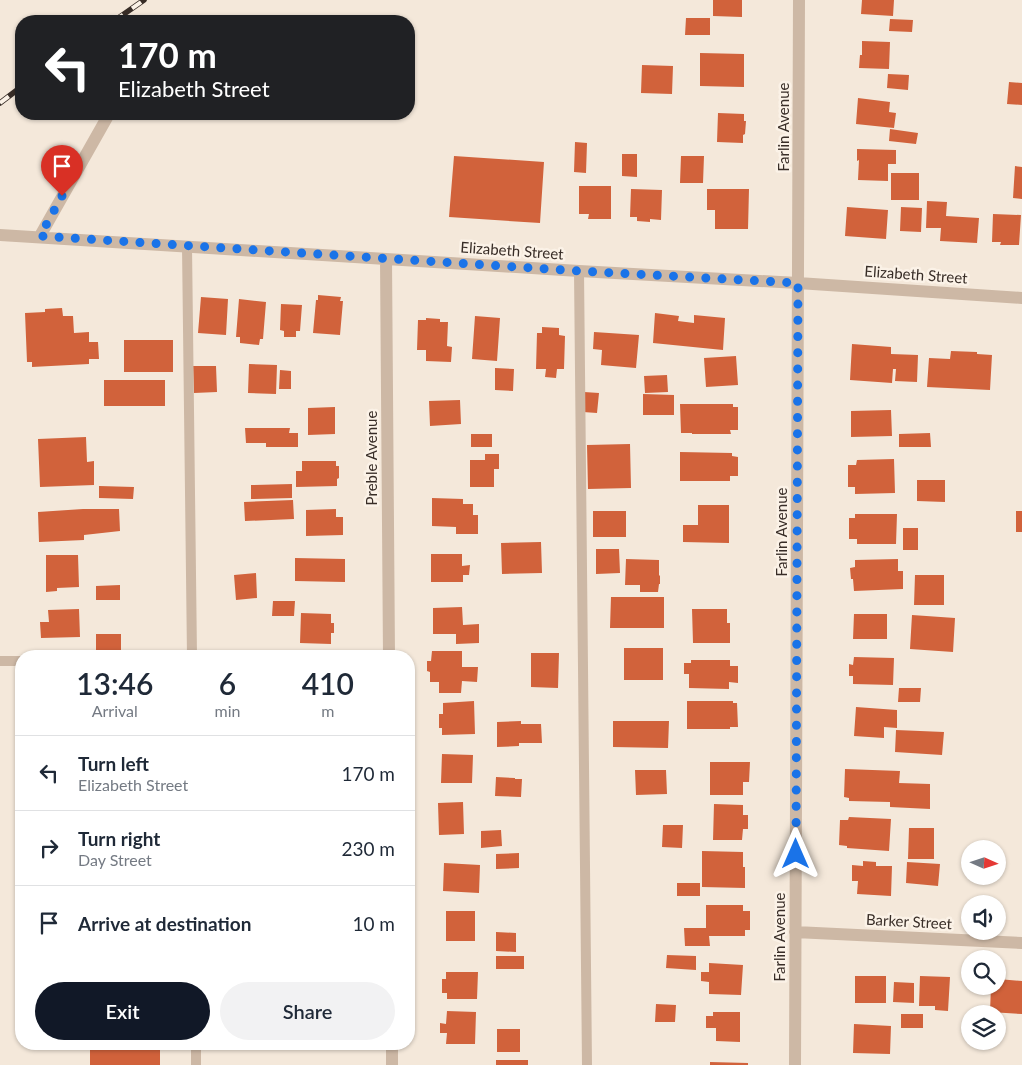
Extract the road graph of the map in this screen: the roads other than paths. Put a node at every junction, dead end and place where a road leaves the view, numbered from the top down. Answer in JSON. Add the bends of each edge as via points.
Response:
{"nodes":[{"id":1,"x":799,"y":0,"type":"edge"},
{"id":2,"x":106,"y":120,"type":"edge"},
{"id":3,"x":0,"y":235,"type":"edge"},
{"id":4,"x":40,"y":236,"type":"junction"},
{"id":5,"x":187,"y":246,"type":"junction"},
{"id":6,"x":386,"y":259,"type":"junction"},
{"id":7,"x":579,"y":271,"type":"junction"},
{"id":8,"x":798,"y":283,"type":"junction"},
{"id":9,"x":1022,"y":298,"type":"edge"},
{"id":10,"x":192,"y":650,"type":"edge"},
{"id":11,"x":389,"y":650,"type":"edge"},
{"id":12,"x":0,"y":661,"type":"edge"},
{"id":13,"x":15,"y":661,"type":"edge"},
{"id":14,"x":795,"y":932,"type":"junction"},
{"id":15,"x":1022,"y":942,"type":"edge"},
{"id":16,"x":196,"y":1050,"type":"edge"},
{"id":17,"x":392,"y":1050,"type":"edge"},
{"id":18,"x":196,"y":1065,"type":"edge"},
{"id":19,"x":392,"y":1065,"type":"edge"},
{"id":20,"x":588,"y":1065,"type":"edge"},
{"id":21,"x":795,"y":1065,"type":"edge"}],
"edges":[{"from":1,"to":8,"type":"street","name":"Farlin Avenue"},
{"from":2,"to":4,"type":"street"},
{"from":3,"to":4,"type":"street","name":"Elizabeth Street"},
{"from":4,"to":5,"type":"street","name":"Elizabeth Street"},
{"from":5,"to":6,"type":"street","name":"Elizabeth Street"},
{"from":5,"to":10,"type":"lane"},
{"from":6,"to":7,"type":"street","name":"Elizabeth Street"},
{"from":6,"to":11,"type":"street","name":"Preble Avenue"},
{"from":7,"to":8,"type":"street","name":"Elizabeth Street"},
{"from":7,"to":20,"type":"lane"},
{"from":8,"to":9,"type":"street","name":"Elizabeth Street"},
{"from":8,"to":14,"type":"street","name":"Farlin Avenue"},
{"from":12,"to":13,"type":"lane"},
{"from":14,"to":15,"type":"street","name":"Barker Street"},
{"from":14,"to":21,"type":"street","name":"Farlin Avenue"},
{"from":16,"to":18,"type":"lane"},
{"from":17,"to":19,"type":"street"}]}
